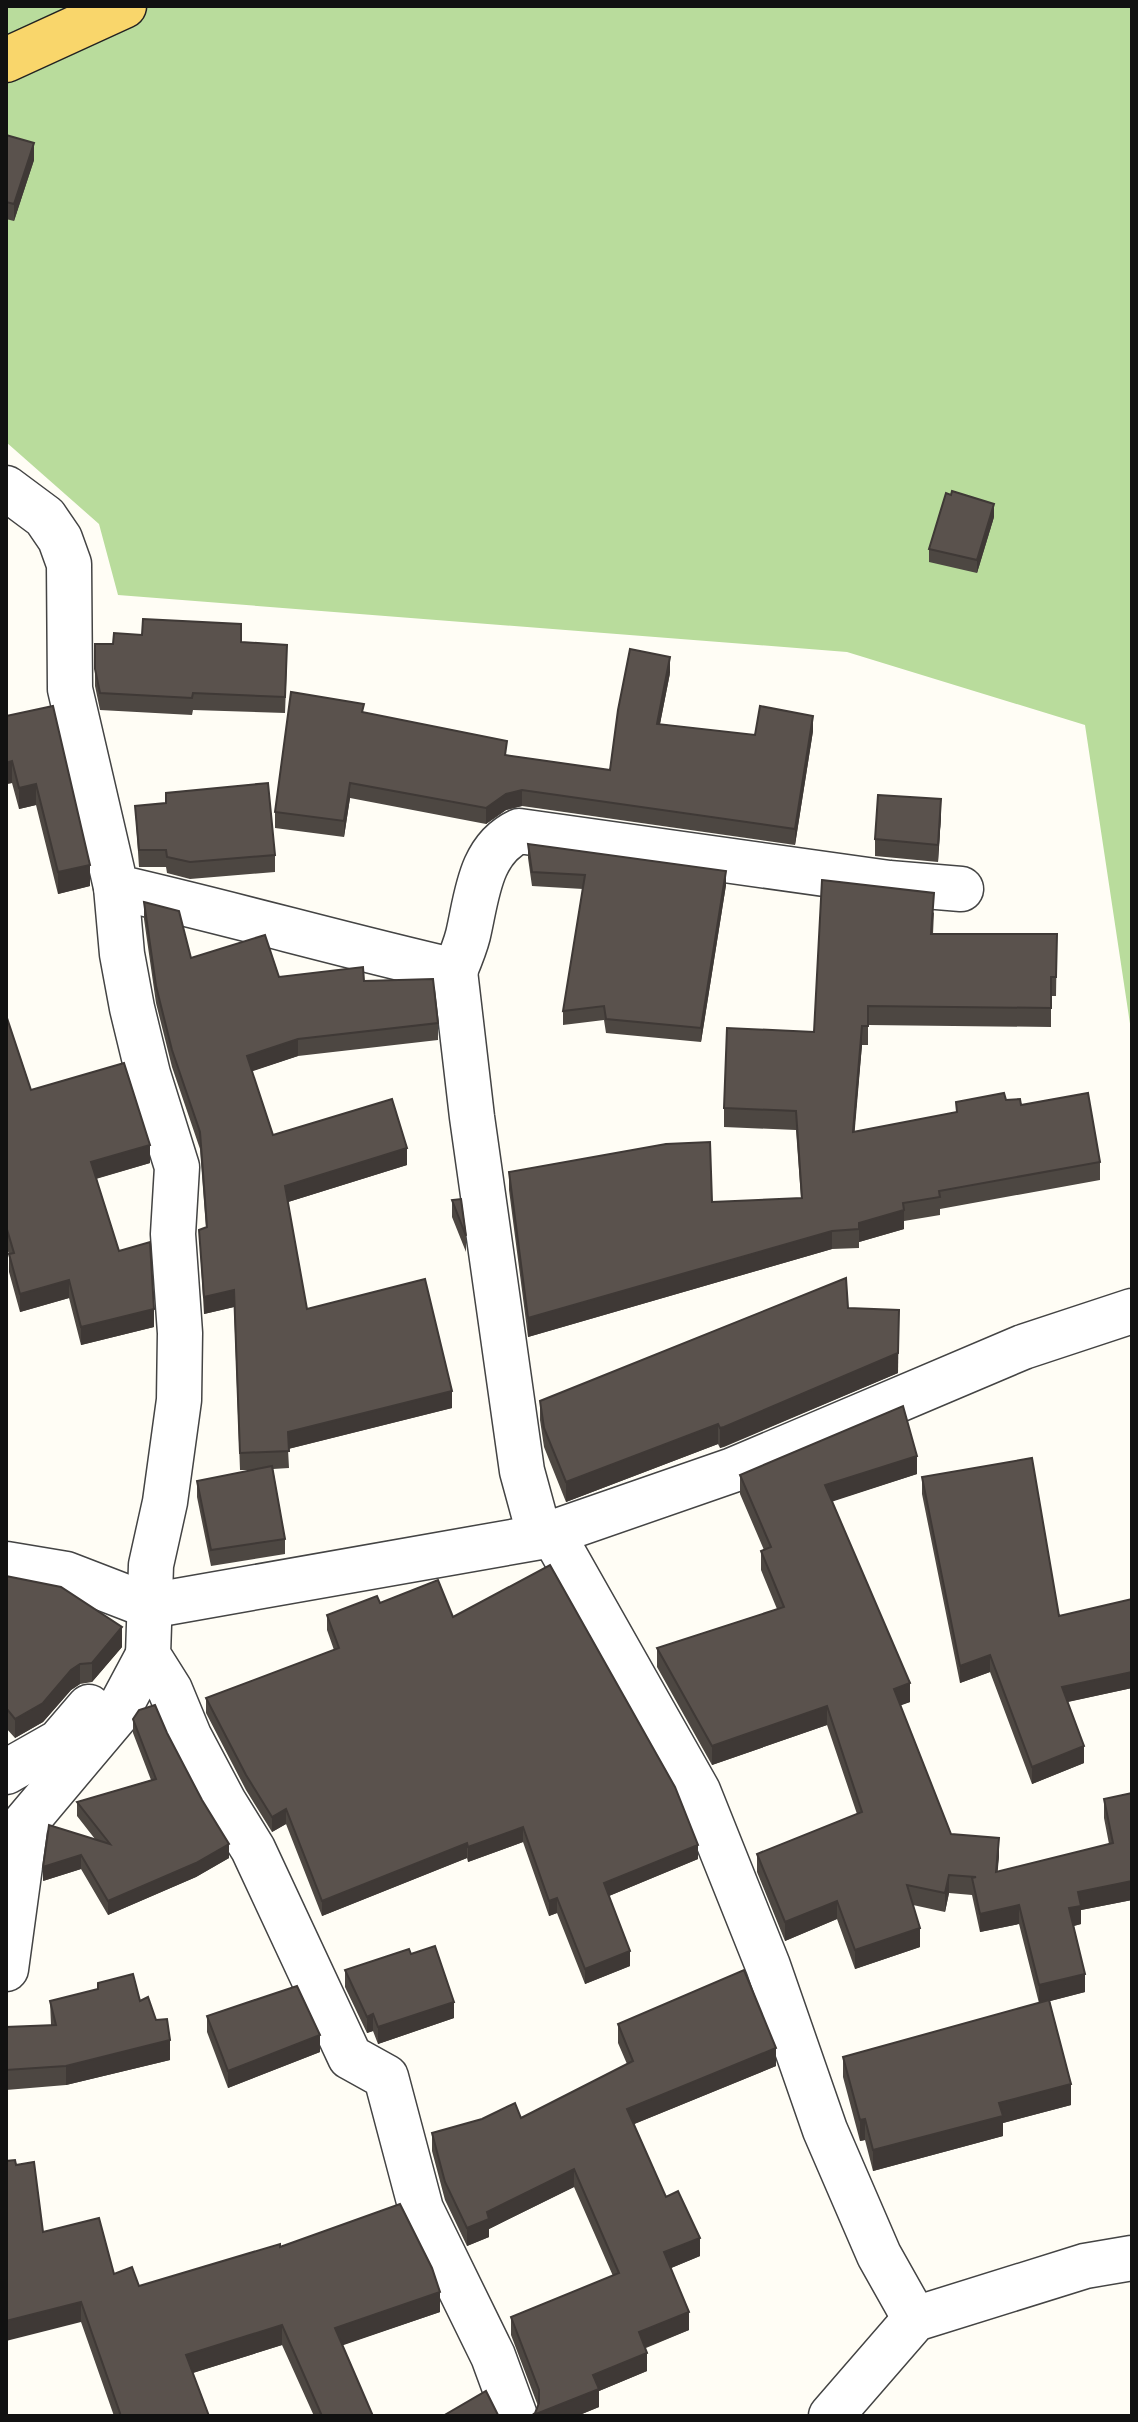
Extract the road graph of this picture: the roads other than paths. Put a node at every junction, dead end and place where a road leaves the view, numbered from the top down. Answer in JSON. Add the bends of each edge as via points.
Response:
{"nodes":[{"id":1,"x":124,"y":6,"type":"edge"},
{"id":2,"x":6,"y":60,"type":"edge"},
{"id":3,"x":6,"y":488,"type":"edge"},
{"id":4,"x":116,"y":887,"type":"junction"},
{"id":5,"x":961,"y":889,"type":"dead end"},
{"id":6,"x":455,"y":971,"type":"junction"},
{"id":7,"x":1132,"y":1311,"type":"edge"},
{"id":8,"x":546,"y":1535,"type":"junction"},
{"id":9,"x":6,"y":1564,"type":"edge"},
{"id":10,"x":149,"y":1606,"type":"junction"},
{"id":11,"x":148,"y":1655,"type":"junction"},
{"id":12,"x":6,"y":1772,"type":"edge"},
{"id":13,"x":6,"y":1969,"type":"edge"},
{"id":14,"x":1132,"y":2258,"type":"edge"},
{"id":15,"x":915,"y":2319,"type":"junction"},
{"id":16,"x":515,"y":2416,"type":"edge"},
{"id":17,"x":831,"y":2416,"type":"edge"}],
"edges":[{"from":1,"to":2,"type":"main road"},
{"from":3,"to":4,"type":"street","via":[[45,517],[69,564],[70,689]]},
{"from":4,"to":6,"type":"street"},
{"from":4,"to":10,"type":"street","via":[[132,1008],[177,1167],[173,1234],[179,1400]]},
{"from":5,"to":6,"type":"street","via":[[519,831],[490,857]]},
{"from":6,"to":8,"type":"street","via":[[522,1471]]},
{"from":7,"to":8,"type":"street","via":[[1023,1347],[733,1470]]},
{"from":8,"to":10,"type":"street"},
{"from":8,"to":15,"type":"street","via":[[698,1791],[768,1966],[825,2130],[879,2255]]},
{"from":9,"to":10,"type":"street","via":[[66,1574]]},
{"from":10,"to":11,"type":"street"},
{"from":11,"to":12,"type":"street","via":[[98,1698],[59,1742]]},
{"from":11,"to":13,"type":"street","via":[[116,1715],[26,1822]]},
{"from":11,"to":16,"type":"street","via":[[253,1849],[350,2057],[386,2077],[421,2209],[493,2356]]},
{"from":14,"to":15,"type":"street","via":[[1085,2266]]},
{"from":15,"to":17,"type":"street"}]}
